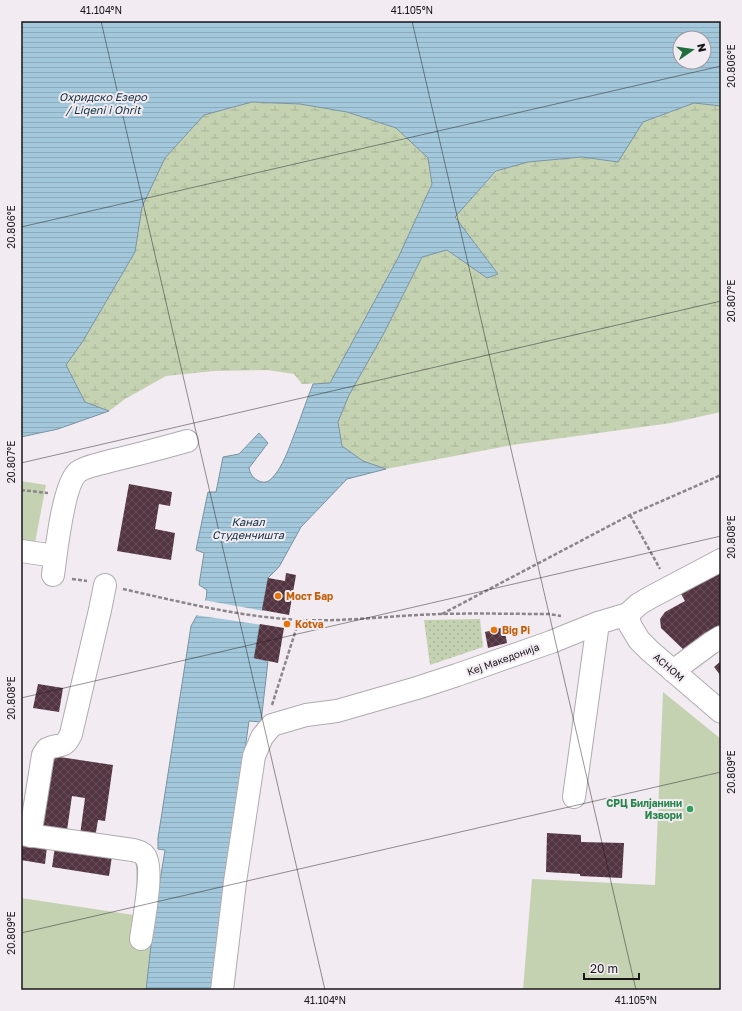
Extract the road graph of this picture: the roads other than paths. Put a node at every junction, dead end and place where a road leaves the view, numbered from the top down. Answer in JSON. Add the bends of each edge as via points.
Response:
{"nodes":[{"id":1,"x":187,"y":441,"type":"dead end"},
{"id":2,"x":21,"y":551,"type":"edge"},
{"id":3,"x":721,"y":560,"type":"edge"},
{"id":4,"x":105,"y":585,"type":"dead end"},
{"id":5,"x":628,"y":614,"type":"junction"},
{"id":6,"x":598,"y":623,"type":"junction"},
{"id":7,"x":721,"y":637,"type":"edge"},
{"id":8,"x":673,"y":671,"type":"junction"},
{"id":9,"x":721,"y":712,"type":"edge"},
{"id":10,"x":574,"y":797,"type":"dead end"},
{"id":11,"x":25,"y":835,"type":"edge"},
{"id":12,"x":141,"y":939,"type":"dead end"},
{"id":13,"x":222,"y":990,"type":"edge"}],
"edges":[{"from":1,"to":2,"type":"street","via":[[93,465],[78,472],[66,497],[54,566]]},
{"from":3,"to":5,"type":"street","name":"Кеј Македонија","via":[[639,604]]},
{"from":4,"to":11,"type":"street","via":[[71,734],[64,744],[46,749],[43,755]]},
{"from":5,"to":6,"type":"street","name":"Кеј Македонија"},
{"from":5,"to":8,"type":"street","name":"АСНОМ","via":[[630,625],[639,640]]},
{"from":6,"to":10,"type":"street"},
{"from":6,"to":13,"type":"street","name":"Кеј Македонија","via":[[486,665],[337,711],[272,716],[254,756]]},
{"from":7,"to":8,"type":"street"},
{"from":8,"to":9,"type":"street","name":"АСНОМ"},
{"from":11,"to":12,"type":"street","via":[[133,850],[144,854],[149,877]]}]}
